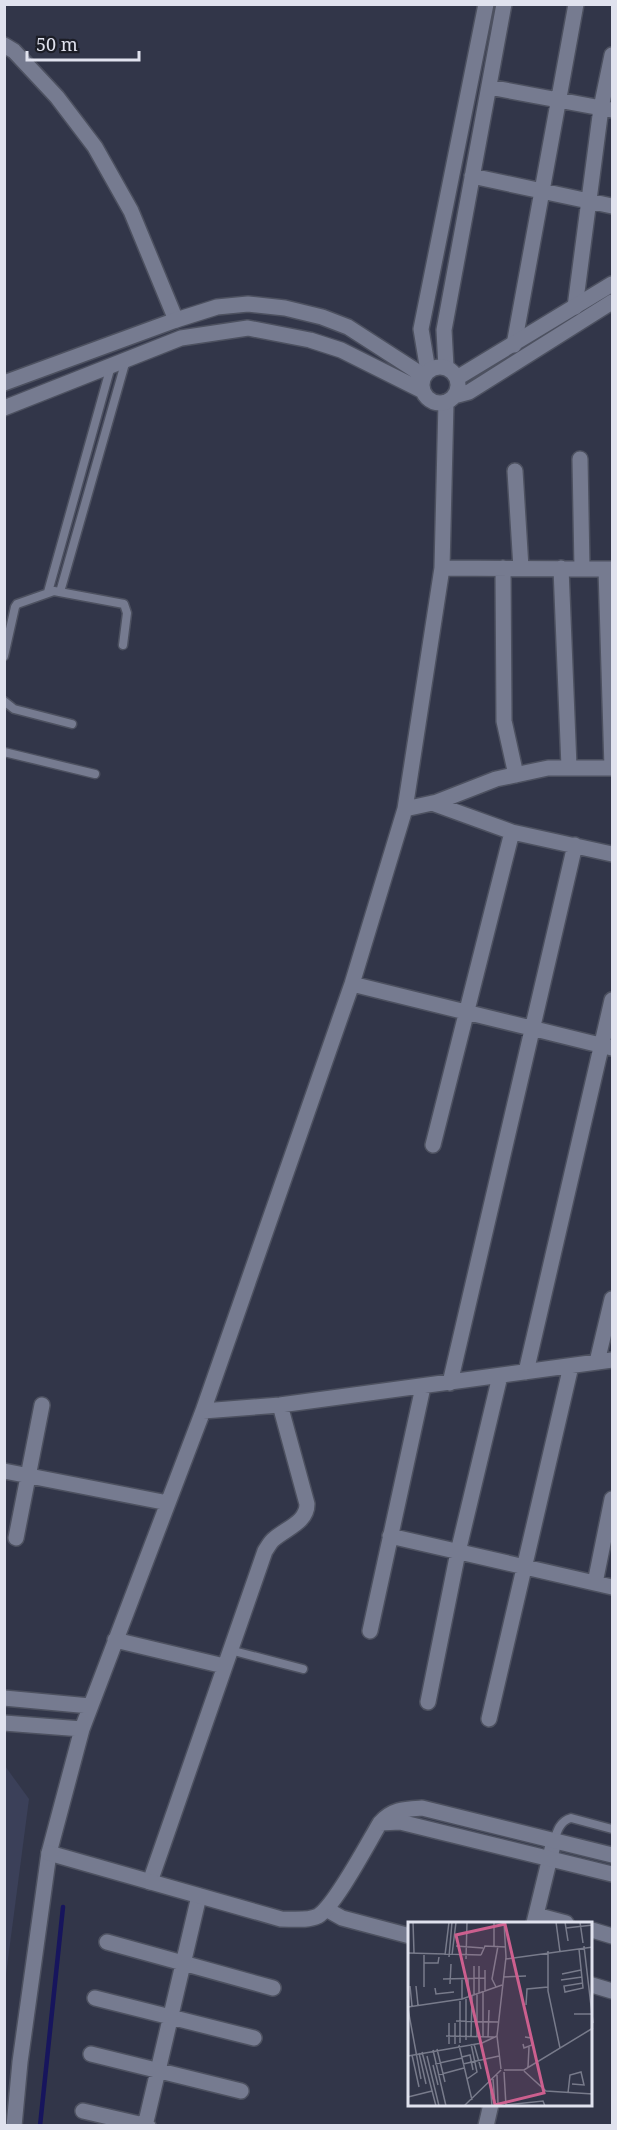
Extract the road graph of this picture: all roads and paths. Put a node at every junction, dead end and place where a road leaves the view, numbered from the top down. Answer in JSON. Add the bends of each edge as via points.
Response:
{"nodes":[{"id":1,"x":504,"y":4,"type":"edge"},
{"id":2,"x":576,"y":4,"type":"edge"},
{"id":3,"x":485,"y":5,"type":"edge"},
{"id":4,"x":4,"y":45,"type":"edge"},
{"id":5,"x":612,"y":55,"type":"edge"},
{"id":6,"x":489,"y":87,"type":"junction"},
{"id":7,"x":558,"y":100,"type":"junction"},
{"id":8,"x":607,"y":109,"type":"edge"},
{"id":9,"x":472,"y":176,"type":"junction"},
{"id":10,"x":541,"y":191,"type":"junction"},
{"id":11,"x":589,"y":202,"type":"junction"},
{"id":12,"x":612,"y":206,"type":"edge"},
{"id":13,"x":612,"y":284,"type":"edge"},
{"id":14,"x":612,"y":302,"type":"edge"},
{"id":15,"x":575,"y":307,"type":"junction"},
{"id":16,"x":176,"y":320,"type":"junction"},
{"id":17,"x":514,"y":345,"type":"junction"},
{"id":18,"x":126,"y":360,"type":"junction"},
{"id":19,"x":111,"y":366,"type":"junction"},
{"id":20,"x":446,"y":367,"type":"junction"},
{"id":21,"x":457,"y":378,"type":"junction"},
{"id":22,"x":425,"y":379,"type":"junction"},
{"id":23,"x":4,"y":383,"type":"edge"},
{"id":24,"x":450,"y":399,"type":"junction"},
{"id":25,"x":4,"y":408,"type":"edge"},
{"id":26,"x":580,"y":459,"type":"dead end"},
{"id":27,"x":515,"y":471,"type":"dead end"},
{"id":28,"x":442,"y":568,"type":"junction"},
{"id":29,"x":503,"y":568,"type":"junction"},
{"id":30,"x":521,"y":568,"type":"junction"},
{"id":31,"x":561,"y":568,"type":"junction"},
{"id":32,"x":582,"y":568,"type":"junction"},
{"id":33,"x":609,"y":569,"type":"edge"},
{"id":34,"x":48,"y":592,"type":"junction"},
{"id":35,"x":60,"y":592,"type":"junction"},
{"id":36,"x":123,"y":645,"type":"dead end"},
{"id":37,"x":4,"y":656,"type":"edge"},
{"id":38,"x":4,"y":701,"type":"edge"},
{"id":39,"x":72,"y":724,"type":"dead end"},
{"id":40,"x":4,"y":752,"type":"edge"},
{"id":41,"x":569,"y":767,"type":"junction"},
{"id":42,"x":612,"y":768,"type":"edge"},
{"id":43,"x":95,"y":774,"type":"dead end"},
{"id":44,"x":516,"y":775,"type":"junction"},
{"id":45,"x":432,"y":803,"type":"junction"},
{"id":46,"x":405,"y":809,"type":"junction"},
{"id":47,"x":512,"y":832,"type":"junction"},
{"id":48,"x":575,"y":845,"type":"junction"},
{"id":49,"x":612,"y":854,"type":"edge"},
{"id":50,"x":352,"y":984,"type":"junction"},
{"id":51,"x":612,"y":1000,"type":"edge"},
{"id":52,"x":468,"y":1012,"type":"junction"},
{"id":53,"x":533,"y":1028,"type":"junction"},
{"id":54,"x":607,"y":1047,"type":"edge"},
{"id":55,"x":433,"y":1145,"type":"dead end"},
{"id":56,"x":612,"y":1299,"type":"edge"},
{"id":57,"x":605,"y":1361,"type":"edge"},
{"id":58,"x":571,"y":1366,"type":"junction"},
{"id":59,"x":526,"y":1372,"type":"junction"},
{"id":60,"x":500,"y":1376,"type":"junction"},
{"id":61,"x":450,"y":1383,"type":"junction"},
{"id":62,"x":423,"y":1387,"type":"junction"},
{"id":63,"x":42,"y":1405,"type":"dead end"},
{"id":64,"x":280,"y":1405,"type":"junction"},
{"id":65,"x":203,"y":1411,"type":"junction"},
{"id":66,"x":4,"y":1471,"type":"edge"},
{"id":67,"x":27,"y":1476,"type":"junction"},
{"id":68,"x":612,"y":1499,"type":"edge"},
{"id":69,"x":168,"y":1503,"type":"junction"},
{"id":70,"x":390,"y":1536,"type":"junction"},
{"id":71,"x":16,"y":1538,"type":"dead end"},
{"id":72,"x":458,"y":1552,"type":"junction"},
{"id":73,"x":524,"y":1568,"type":"junction"},
{"id":74,"x":596,"y":1583,"type":"junction"},
{"id":75,"x":612,"y":1587,"type":"edge"},
{"id":76,"x":369,"y":1631,"type":"dead end"},
{"id":77,"x":115,"y":1640,"type":"junction"},
{"id":78,"x":230,"y":1650,"type":"junction"},
{"id":79,"x":224,"y":1666,"type":"junction"},
{"id":80,"x":303,"y":1670,"type":"dead end"},
{"id":81,"x":4,"y":1698,"type":"edge"},
{"id":82,"x":428,"y":1702,"type":"dead end"},
{"id":83,"x":90,"y":1706,"type":"junction"},
{"id":84,"x":489,"y":1719,"type":"dead end"},
{"id":85,"x":4,"y":1723,"type":"edge"},
{"id":86,"x":82,"y":1729,"type":"junction"},
{"id":87,"x":380,"y":1823,"type":"junction"},
{"id":88,"x":612,"y":1829,"type":"edge"},
{"id":89,"x":554,"y":1841,"type":"junction"},
{"id":90,"x":50,"y":1853,"type":"junction"},
{"id":91,"x":612,"y":1855,"type":"edge"},
{"id":92,"x":549,"y":1857,"type":"junction"},
{"id":93,"x":612,"y":1874,"type":"edge"},
{"id":94,"x":150,"y":1882,"type":"junction"},
{"id":95,"x":199,"y":1896,"type":"junction"},
{"id":96,"x":326,"y":1909,"type":"junction"},
{"id":97,"x":535,"y":1919,"type":"edge"},
{"id":98,"x":558,"y":1922,"type":"edge"},
{"id":99,"x":593,"y":1931,"type":"edge"},
{"id":100,"x":408,"y":1935,"type":"edge"},
{"id":101,"x":612,"y":1936,"type":"edge"},
{"id":102,"x":107,"y":1942,"type":"dead end"},
{"id":103,"x":183,"y":1964,"type":"junction"},
{"id":104,"x":593,"y":1986,"type":"edge"},
{"id":105,"x":273,"y":1988,"type":"dead end"},
{"id":106,"x":612,"y":1991,"type":"edge"},
{"id":107,"x":95,"y":1998,"type":"dead end"},
{"id":108,"x":170,"y":2016,"type":"junction"},
{"id":109,"x":254,"y":2038,"type":"dead end"},
{"id":110,"x":91,"y":2054,"type":"dead end"},
{"id":111,"x":158,"y":2071,"type":"junction"},
{"id":112,"x":241,"y":2091,"type":"dead end"},
{"id":113,"x":491,"y":2106,"type":"edge"},
{"id":114,"x":83,"y":2111,"type":"dead end"},
{"id":115,"x":146,"y":2125,"type":"edge"},
{"id":116,"x":14,"y":2126,"type":"edge"},
{"id":117,"x":486,"y":2126,"type":"edge"}],
"edges":[{"from":1,"to":6,"type":"street"},
{"from":2,"to":7,"type":"street"},
{"from":3,"to":22,"type":"street","via":[[421,329]]},
{"from":4,"to":16,"type":"street","via":[[57,97],[94,147],[131,212]]},
{"from":5,"to":8,"type":"street"},
{"from":6,"to":7,"type":"street"},
{"from":6,"to":9,"type":"street"},
{"from":7,"to":8,"type":"street"},
{"from":7,"to":10,"type":"street"},
{"from":8,"to":11,"type":"street"},
{"from":9,"to":10,"type":"street"},
{"from":9,"to":20,"type":"street","via":[[444,330]]},
{"from":10,"to":11,"type":"street"},
{"from":10,"to":17,"type":"street"},
{"from":11,"to":12,"type":"street"},
{"from":11,"to":15,"type":"street"},
{"from":13,"to":15,"type":"street"},
{"from":14,"to":24,"type":"street","via":[[469,392]]},
{"from":15,"to":17,"type":"street"},
{"from":16,"to":22,"type":"street","via":[[217,307],[248,304],[285,308],[348,327]]},
{"from":16,"to":23,"type":"street"},
{"from":17,"to":21,"type":"street"},
{"from":18,"to":19,"type":"street"},
{"from":18,"to":22,"type":"street","via":[[181,338],[248,328],[310,340]]},
{"from":18,"to":35,"type":"lane"},
{"from":19,"to":25,"type":"street"},
{"from":19,"to":34,"type":"lane"},
{"from":20,"to":21,"type":"street"},
{"from":20,"to":22,"type":"street","via":[[436,367]]},
{"from":21,"to":24,"type":"street","via":[[459,388]]},
{"from":22,"to":24,"type":"street","via":[[431,400],[436,403]]},
{"from":24,"to":28,"type":"street"},
{"from":26,"to":32,"type":"street"},
{"from":27,"to":30,"type":"street"},
{"from":28,"to":29,"type":"street"},
{"from":28,"to":46,"type":"street"},
{"from":29,"to":30,"type":"street"},
{"from":29,"to":44,"type":"street","via":[[504,721]]},
{"from":30,"to":31,"type":"street"},
{"from":31,"to":32,"type":"street"},
{"from":31,"to":41,"type":"street"},
{"from":32,"to":33,"type":"street"},
{"from":33,"to":42,"type":"street"},
{"from":34,"to":35,"type":"lane"},
{"from":34,"to":37,"type":"lane","via":[[15,607]]},
{"from":35,"to":36,"type":"lane","via":[[124,604],[127,613]]},
{"from":38,"to":39,"type":"lane","via":[[14,708]]},
{"from":40,"to":43,"type":"lane"},
{"from":41,"to":42,"type":"street"},
{"from":41,"to":44,"type":"street"},
{"from":44,"to":45,"type":"street"},
{"from":45,"to":46,"type":"street"},
{"from":45,"to":47,"type":"street"},
{"from":46,"to":50,"type":"street"},
{"from":47,"to":48,"type":"street"},
{"from":47,"to":52,"type":"street"},
{"from":48,"to":49,"type":"street"},
{"from":48,"to":53,"type":"street"},
{"from":50,"to":52,"type":"street"},
{"from":50,"to":65,"type":"street"},
{"from":51,"to":54,"type":"street"},
{"from":52,"to":53,"type":"street"},
{"from":52,"to":55,"type":"street"},
{"from":53,"to":54,"type":"street"},
{"from":53,"to":61,"type":"street"},
{"from":54,"to":59,"type":"street"},
{"from":56,"to":57,"type":"street"},
{"from":57,"to":58,"type":"street"},
{"from":58,"to":59,"type":"street"},
{"from":58,"to":73,"type":"street"},
{"from":59,"to":60,"type":"street"},
{"from":60,"to":61,"type":"street"},
{"from":60,"to":72,"type":"street"},
{"from":61,"to":62,"type":"street"},
{"from":62,"to":64,"type":"street"},
{"from":62,"to":70,"type":"street"},
{"from":63,"to":67,"type":"street"},
{"from":64,"to":65,"type":"street"},
{"from":64,"to":78,"type":"street","via":[[307,1512],[265,1551]]},
{"from":65,"to":69,"type":"street"},
{"from":66,"to":67,"type":"street"},
{"from":67,"to":69,"type":"street"},
{"from":67,"to":71,"type":"street"},
{"from":68,"to":74,"type":"street"},
{"from":69,"to":77,"type":"street"},
{"from":70,"to":72,"type":"street"},
{"from":70,"to":76,"type":"street"},
{"from":72,"to":73,"type":"street"},
{"from":72,"to":82,"type":"street"},
{"from":73,"to":74,"type":"street"},
{"from":73,"to":84,"type":"street"},
{"from":74,"to":75,"type":"street"},
{"from":77,"to":79,"type":"street"},
{"from":77,"to":83,"type":"street"},
{"from":78,"to":79,"type":"street"},
{"from":78,"to":80,"type":"lane"},
{"from":79,"to":94,"type":"street"},
{"from":81,"to":83,"type":"street"},
{"from":83,"to":86,"type":"street"},
{"from":85,"to":86,"type":"street"},
{"from":86,"to":90,"type":"street"},
{"from":87,"to":89,"type":"street","via":[[388,1813],[422,1808]]},
{"from":87,"to":92,"type":"street","via":[[400,1822]]},
{"from":87,"to":96,"type":"street"},
{"from":88,"to":89,"type":"lane","via":[[571,1818],[559,1827]]},
{"from":89,"to":91,"type":"street"},
{"from":89,"to":92,"type":"street"},
{"from":90,"to":94,"type":"street"},
{"from":90,"to":116,"type":"street"},
{"from":92,"to":93,"type":"street"},
{"from":92,"to":97,"type":"street"},
{"from":94,"to":95,"type":"street"},
{"from":95,"to":96,"type":"street","via":[[282,1919],[301,1920],[318,1916]]},
{"from":95,"to":103,"type":"street"},
{"from":96,"to":100,"type":"street","via":[[342,1918]]},
{"from":97,"to":98,"type":"street"},
{"from":99,"to":101,"type":"street"},
{"from":102,"to":103,"type":"street"},
{"from":103,"to":105,"type":"street"},
{"from":103,"to":108,"type":"street"},
{"from":104,"to":106,"type":"street"},
{"from":107,"to":108,"type":"street"},
{"from":108,"to":109,"type":"street"},
{"from":108,"to":111,"type":"street"},
{"from":110,"to":111,"type":"street"},
{"from":111,"to":112,"type":"street"},
{"from":111,"to":115,"type":"street"},
{"from":113,"to":117,"type":"street"},
{"from":114,"to":115,"type":"street"}]}
